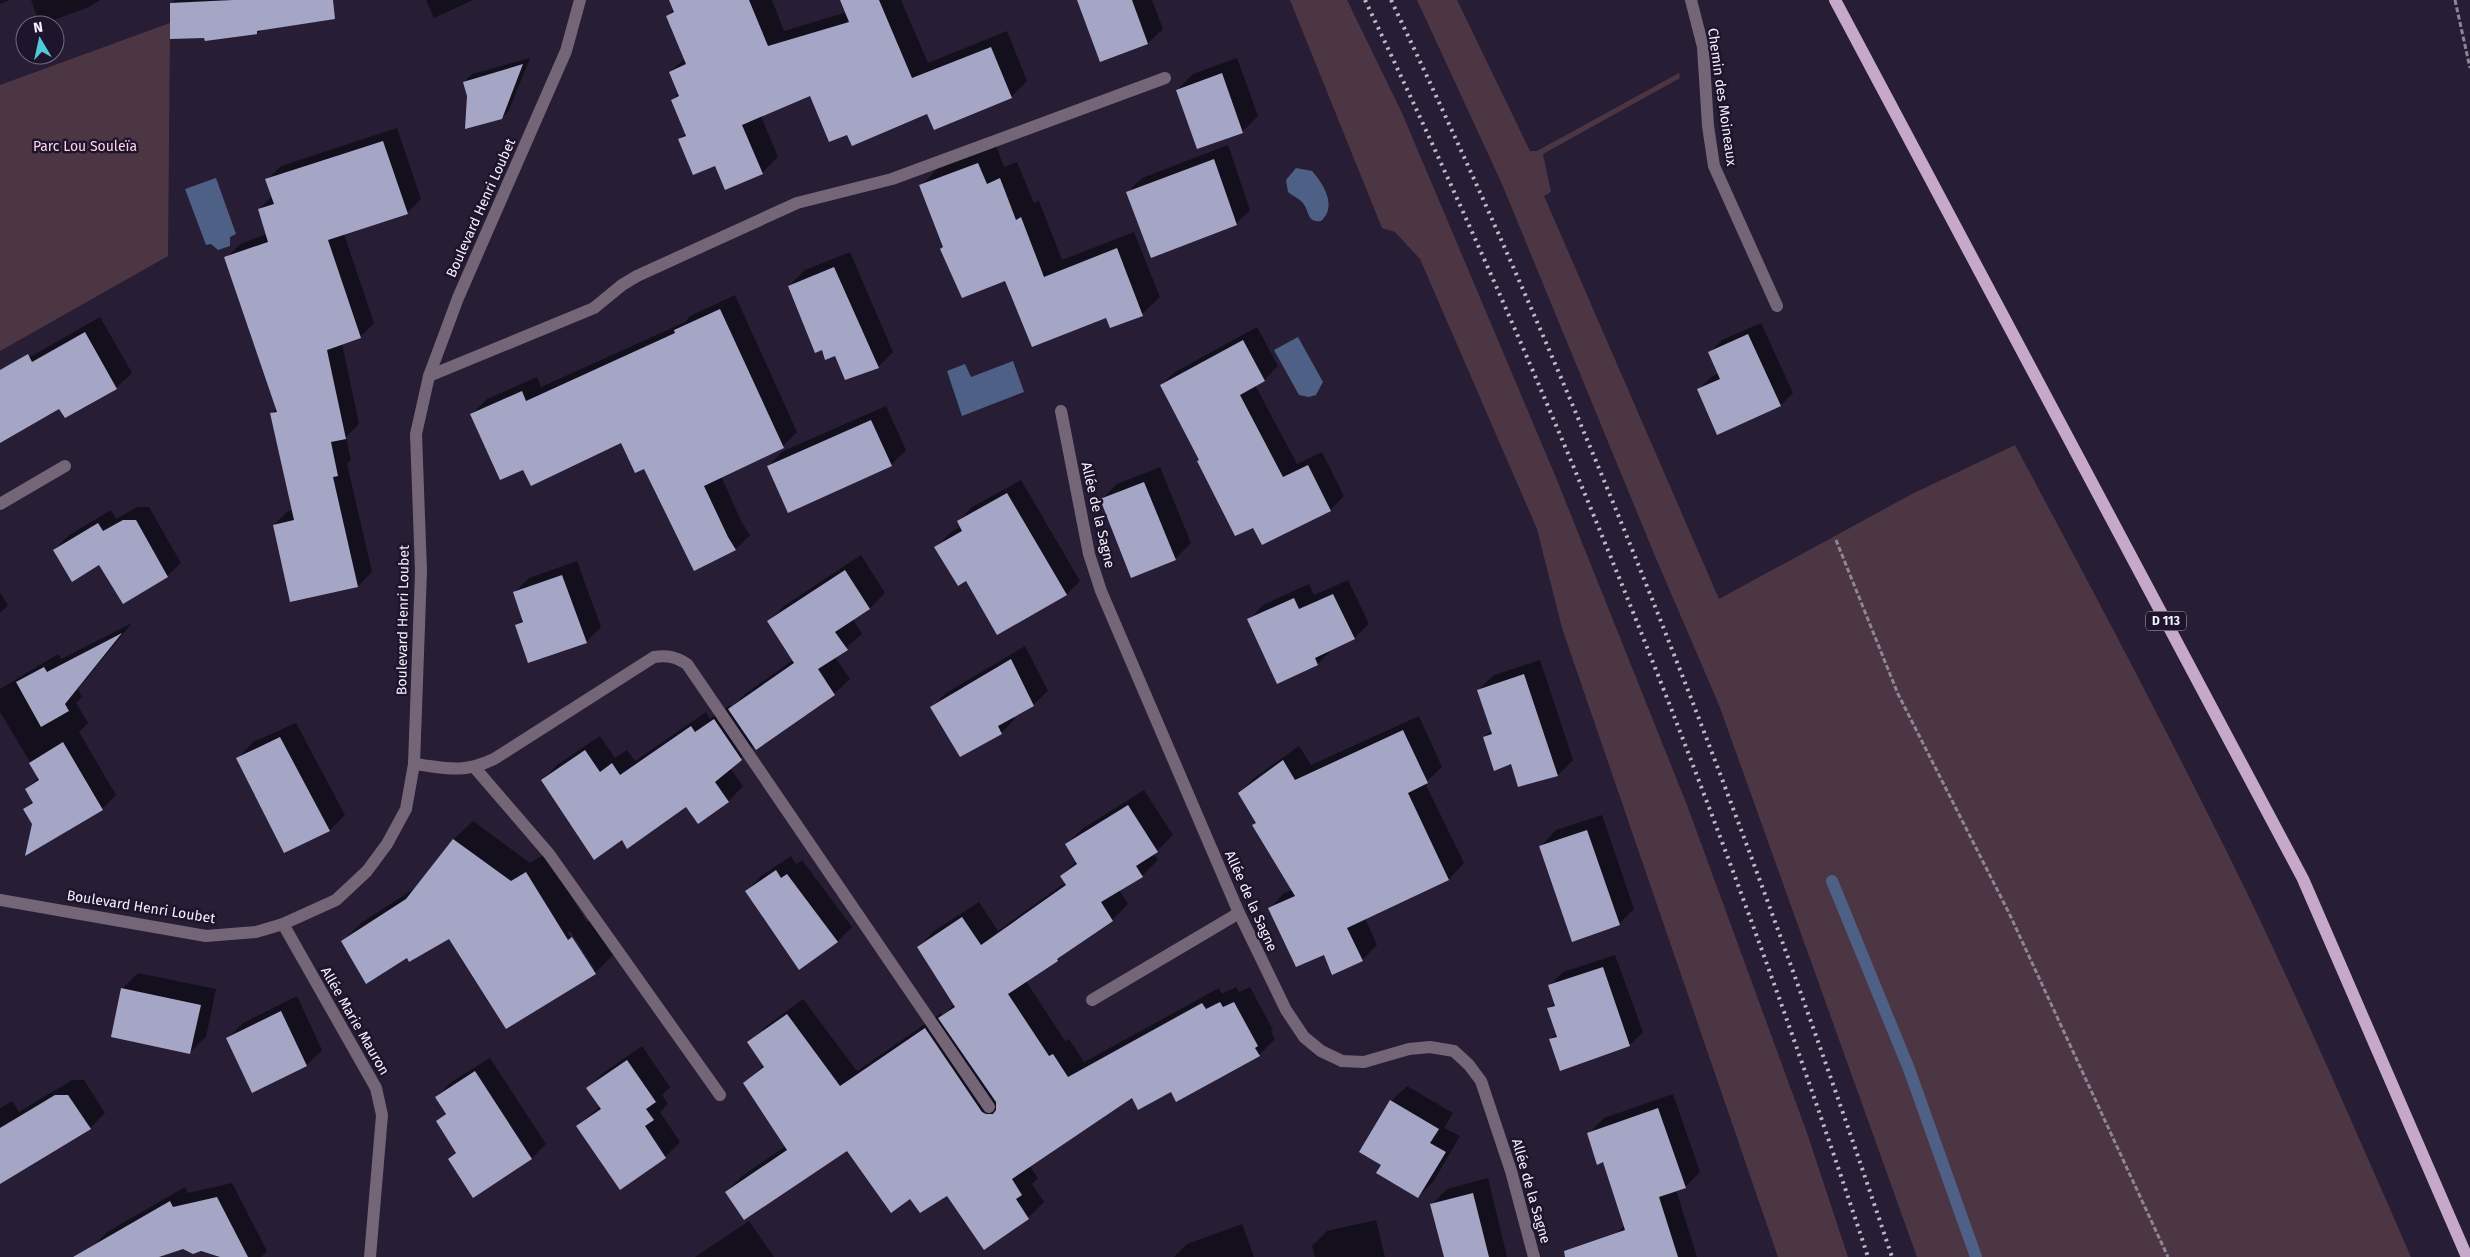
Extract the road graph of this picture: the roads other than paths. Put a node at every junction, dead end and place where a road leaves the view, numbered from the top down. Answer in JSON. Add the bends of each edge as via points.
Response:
{"nodes":[{"id":1,"x":580,"y":0,"type":"edge"},
{"id":2,"x":1691,"y":0,"type":"edge"},
{"id":3,"x":1835,"y":0,"type":"edge"},
{"id":4,"x":1165,"y":78,"type":"dead end"},
{"id":5,"x":1777,"y":306,"type":"dead end"},
{"id":6,"x":429,"y":376,"type":"junction"},
{"id":7,"x":1061,"y":411,"type":"dead end"},
{"id":8,"x":65,"y":466,"type":"dead end"},
{"id":9,"x":0,"y":504,"type":"edge"},
{"id":10,"x":414,"y":764,"type":"junction"},
{"id":11,"x":474,"y":768,"type":"junction"},
{"id":12,"x":0,"y":900,"type":"edge"},
{"id":13,"x":1239,"y":913,"type":"junction"},
{"id":14,"x":283,"y":924,"type":"junction"},
{"id":15,"x":1092,"y":1000,"type":"dead end"},
{"id":16,"x":720,"y":1095,"type":"dead end"},
{"id":17,"x":989,"y":1107,"type":"dead end"},
{"id":18,"x":370,"y":1257,"type":"edge"},
{"id":19,"x":1534,"y":1257,"type":"edge"},
{"id":20,"x":2467,"y":1257,"type":"edge"}],
"edges":[{"from":1,"to":6,"type":"street","name":"Boulevard Henri Loubet","via":[[566,51],[458,298]]},
{"from":2,"to":5,"type":"street","name":"Chemin des Moineaux","via":[[1703,47],[1714,166]]},
{"from":3,"to":20,"type":"main road","number":"D 113","via":[[2303,880]]},
{"from":4,"to":6,"type":"street","via":[[892,179],[797,203],[637,276],[594,308]]},
{"from":6,"to":10,"type":"street","name":"Boulevard Henri Loubet","via":[[416,434],[421,571]]},
{"from":7,"to":13,"type":"street","name":"Allée de la Sagne","via":[[1089,554],[1101,591]]},
{"from":8,"to":9,"type":"street"},
{"from":10,"to":11,"type":"street"},
{"from":10,"to":14,"type":"street","name":"Boulevard Henri Loubet","via":[[406,809],[387,844],[367,871],[336,900]]},
{"from":11,"to":16,"type":"street","via":[[549,854]]},
{"from":11,"to":17,"type":"street","via":[[494,759],[654,658],[678,658],[687,664]]},
{"from":12,"to":14,"type":"street","name":"Boulevard Henri Loubet","via":[[206,936],[256,932]]},
{"from":13,"to":15,"type":"street"},
{"from":13,"to":19,"type":"street","name":"Allée de la Sagne","via":[[1286,1010],[1304,1037],[1321,1051],[1342,1061],[1364,1062],[1430,1047],[1454,1051],[1469,1065],[1481,1081]]},
{"from":14,"to":18,"type":"street","name":"Allée Marie Mauron","via":[[376,1088],[382,1115]]}]}
